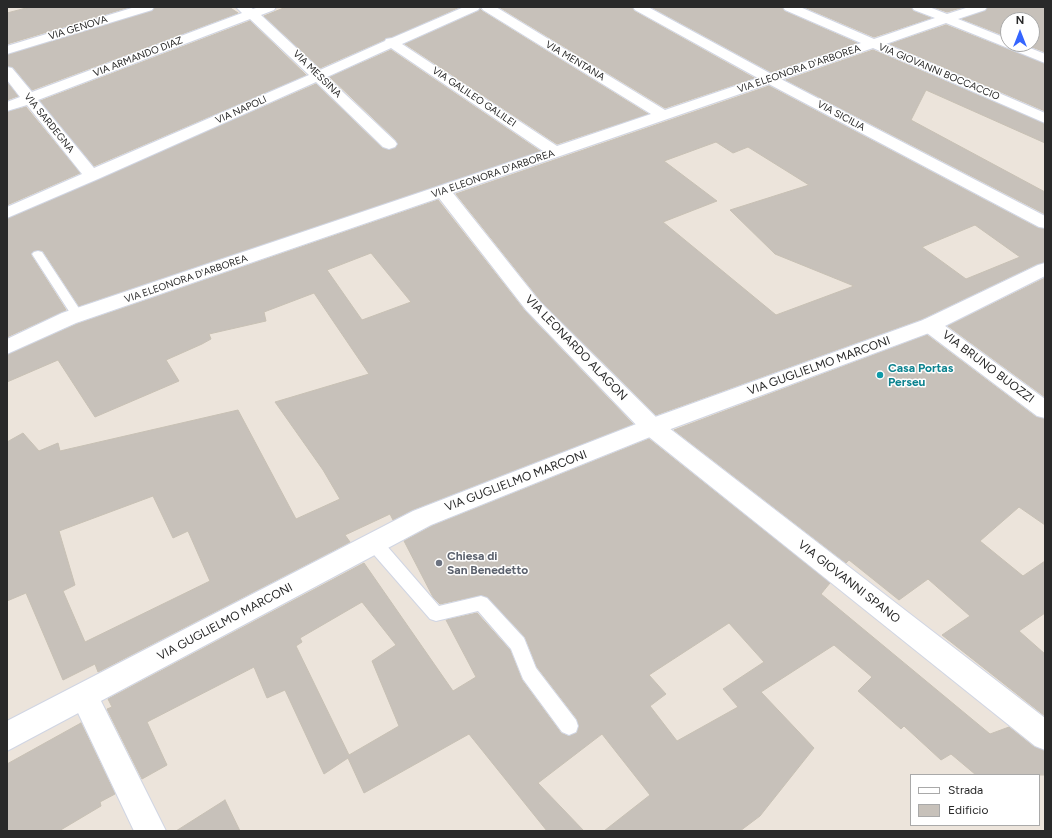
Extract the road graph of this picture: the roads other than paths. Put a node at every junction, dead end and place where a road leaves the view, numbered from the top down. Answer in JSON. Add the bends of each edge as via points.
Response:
{"nodes":[{"id":1,"x":148,"y":7,"type":"edge"},
{"id":2,"x":270,"y":7,"type":"edge"},
{"id":3,"x":474,"y":7,"type":"edge"},
{"id":4,"x":487,"y":7,"type":"edge"},
{"id":5,"x":639,"y":7,"type":"edge"},
{"id":6,"x":789,"y":7,"type":"edge"},
{"id":7,"x":918,"y":7,"type":"edge"},
{"id":8,"x":981,"y":7,"type":"edge"},
{"id":9,"x":247,"y":10,"type":"edge"},
{"id":10,"x":947,"y":19,"type":"junction"},
{"id":11,"x":1000,"y":41,"type":"edge"},
{"id":12,"x":391,"y":42,"type":"junction"},
{"id":13,"x":872,"y":44,"type":"junction"},
{"id":14,"x":7,"y":50,"type":"edge"},
{"id":15,"x":1028,"y":52,"type":"edge"},
{"id":16,"x":1045,"y":59,"type":"edge"},
{"id":17,"x":7,"y":71,"type":"edge"},
{"id":18,"x":319,"y":76,"type":"junction"},
{"id":19,"x":770,"y":79,"type":"junction"},
{"id":20,"x":29,"y":98,"type":"junction"},
{"id":21,"x":7,"y":107,"type":"edge"},
{"id":22,"x":664,"y":114,"type":"junction"},
{"id":23,"x":1045,"y":118,"type":"edge"},
{"id":24,"x":389,"y":144,"type":"dead end"},
{"id":25,"x":557,"y":152,"type":"junction"},
{"id":26,"x":92,"y":176,"type":"junction"},
{"id":27,"x":443,"y":190,"type":"junction"},
{"id":28,"x":7,"y":213,"type":"edge"},
{"id":29,"x":1045,"y":223,"type":"edge"},
{"id":30,"x":38,"y":254,"type":"dead end"},
{"id":31,"x":1045,"y":269,"type":"edge"},
{"id":32,"x":78,"y":316,"type":"junction"},
{"id":33,"x":930,"y":325,"type":"junction"},
{"id":34,"x":7,"y":347,"type":"edge"},
{"id":35,"x":1045,"y":410,"type":"edge"},
{"id":36,"x":652,"y":427,"type":"junction"},
{"id":37,"x":374,"y":543,"type":"junction"},
{"id":38,"x":84,"y":696,"type":"junction"},
{"id":39,"x":569,"y":726,"type":"dead end"},
{"id":40,"x":1045,"y":736,"type":"edge"},
{"id":41,"x":7,"y":737,"type":"edge"},
{"id":42,"x":150,"y":831,"type":"edge"}],
"edges":[{"from":1,"to":14,"type":"street","name":"VIA GENOVA"},
{"from":2,"to":9,"type":"street","name":"VIA ARMANDO DIAZ"},
{"from":3,"to":12,"type":"street","name":"VIA NAPOLI"},
{"from":4,"to":22,"type":"street","name":"VIA MENTANA"},
{"from":5,"to":19,"type":"street","name":"VIA SICILIA"},
{"from":6,"to":13,"type":"street","name":"VIA GIOVANNI BOCCACCIO"},
{"from":7,"to":10,"type":"street"},
{"from":8,"to":10,"type":"street","name":"VIA ELEONORA D'ARBOREA"},
{"from":9,"to":18,"type":"street","name":"VIA MESSINA"},
{"from":9,"to":20,"type":"street","name":"VIA ARMANDO DIAZ"},
{"from":10,"to":11,"type":"street"},
{"from":10,"to":13,"type":"street","name":"VIA ELEONORA D'ARBOREA"},
{"from":12,"to":18,"type":"street","name":"VIA NAPOLI"},
{"from":12,"to":25,"type":"street","name":"VIA GALILEO GALILEI"},
{"from":13,"to":19,"type":"street","name":"VIA ELEONORA D'ARBOREA"},
{"from":13,"to":23,"type":"street","name":"VIA GIOVANNI BOCCACCIO"},
{"from":15,"to":16,"type":"street"},
{"from":17,"to":20,"type":"street","name":"VIA SARDEGNA"},
{"from":18,"to":24,"type":"street","name":"VIA MESSINA"},
{"from":18,"to":26,"type":"street","name":"VIA NAPOLI"},
{"from":19,"to":22,"type":"street","name":"VIA ELEONORA D'ARBOREA"},
{"from":19,"to":29,"type":"street","name":"VIA SICILIA"},
{"from":20,"to":21,"type":"street","name":"VIA ARMANDO DIAZ"},
{"from":20,"to":26,"type":"street","name":"VIA SARDEGNA"},
{"from":22,"to":25,"type":"street","name":"VIA ELEONORA D'ARBOREA"},
{"from":25,"to":27,"type":"street","name":"VIA ELEONORA D'ARBOREA"},
{"from":26,"to":28,"type":"street","name":"VIA NAPOLI"},
{"from":27,"to":32,"type":"street","name":"VIA ELEONORA D'ARBOREA"},
{"from":27,"to":36,"type":"street","name":"VIA LEONARDO ALAGON","via":[[533,306]]},
{"from":30,"to":32,"type":"lane"},
{"from":31,"to":33,"type":"street","name":"VIA GUGLIELMO MARCONI"},
{"from":32,"to":34,"type":"street","name":"VIA ELEONORA D'ARBOREA"},
{"from":33,"to":35,"type":"street","name":"VIA BRUNO BUOZZI"},
{"from":33,"to":36,"type":"street","name":"VIA GUGLIELMO MARCONI"},
{"from":36,"to":37,"type":"street","name":"VIA GUGLIELMO MARCONI","via":[[422,518]]},
{"from":36,"to":40,"type":"street","name":"VIA GIOVANNI SPANO"},
{"from":37,"to":38,"type":"street","name":"VIA GUGLIELMO MARCONI"},
{"from":37,"to":39,"type":"lane","via":[[436,614],[481,603],[518,644],[529,673]]},
{"from":38,"to":41,"type":"street","name":"VIA GUGLIELMO MARCONI"},
{"from":38,"to":42,"type":"street"}]}
